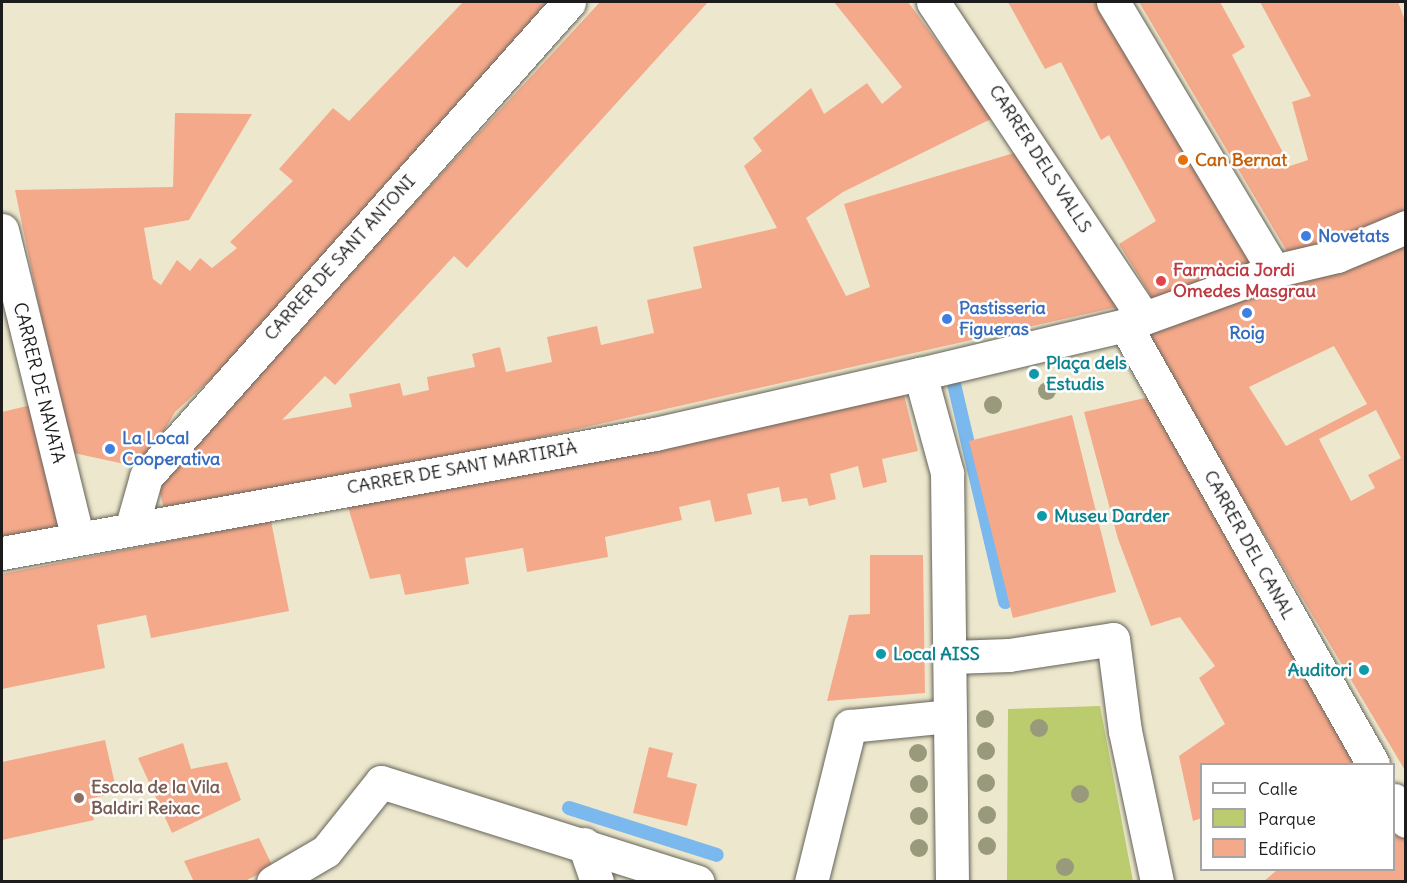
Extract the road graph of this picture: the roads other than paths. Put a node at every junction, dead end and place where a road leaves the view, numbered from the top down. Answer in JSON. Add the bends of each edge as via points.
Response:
{"nodes":[{"id":1,"x":569,"y":2,"type":"edge"},
{"id":2,"x":933,"y":2,"type":"edge"},
{"id":3,"x":1113,"y":2,"type":"edge"},
{"id":4,"x":1406,"y":227,"type":"edge"},
{"id":5,"x":2,"y":230,"type":"edge"},
{"id":6,"x":1274,"y":272,"type":"junction"},
{"id":7,"x":1135,"y":321,"type":"junction"},
{"id":8,"x":920,"y":374,"type":"junction"},
{"id":9,"x":132,"y":526,"type":"junction"},
{"id":10,"x":76,"y":536,"type":"junction"},
{"id":11,"x":2,"y":553,"type":"edge"},
{"id":12,"x":952,"y":657,"type":"junction"},
{"id":13,"x":950,"y":716,"type":"junction"},
{"id":14,"x":1372,"y":763,"type":"edge"},
{"id":15,"x":1395,"y":802,"type":"edge"},
{"id":16,"x":1406,"y":821,"type":"edge"},
{"id":17,"x":584,"y":844,"type":"junction"},
{"id":18,"x":273,"y":882,"type":"edge"},
{"id":19,"x":597,"y":882,"type":"edge"},
{"id":20,"x":698,"y":882,"type":"edge"},
{"id":21,"x":811,"y":882,"type":"edge"},
{"id":22,"x":952,"y":882,"type":"edge"},
{"id":23,"x":1156,"y":882,"type":"edge"}],
"edges":[{"from":1,"to":9,"type":"street","name":"CARRER DE SANT ANTONI","via":[[149,472]]},
{"from":2,"to":7,"type":"street","name":"CARRER DELS VALLS"},
{"from":3,"to":6,"type":"street"},
{"from":4,"to":6,"type":"street","via":[[1337,256]]},
{"from":5,"to":10,"type":"street","name":"CARRER DE NAVATA"},
{"from":6,"to":7,"type":"street"},
{"from":7,"to":8,"type":"street"},
{"from":7,"to":14,"type":"street","name":"CARRER DEL CANAL"},
{"from":8,"to":9,"type":"street","name":"CARRER DE SANT MARTIRIÀ","via":[[655,434]]},
{"from":8,"to":12,"type":"street","via":[[947,473]]},
{"from":9,"to":10,"type":"street","name":"CARRER DE SANT MARTIRIÀ"},
{"from":10,"to":11,"type":"street","name":"CARRER DE SANT MARTIRIÀ"},
{"from":12,"to":13,"type":"street"},
{"from":12,"to":23,"type":"street","via":[[1009,655],[1113,639],[1125,731]]},
{"from":13,"to":21,"type":"street","via":[[850,726]]},
{"from":13,"to":22,"type":"street"},
{"from":15,"to":16,"type":"street"},
{"from":17,"to":18,"type":"street","via":[[381,782],[326,850]]},
{"from":17,"to":19,"type":"street"},
{"from":17,"to":20,"type":"street"}]}
